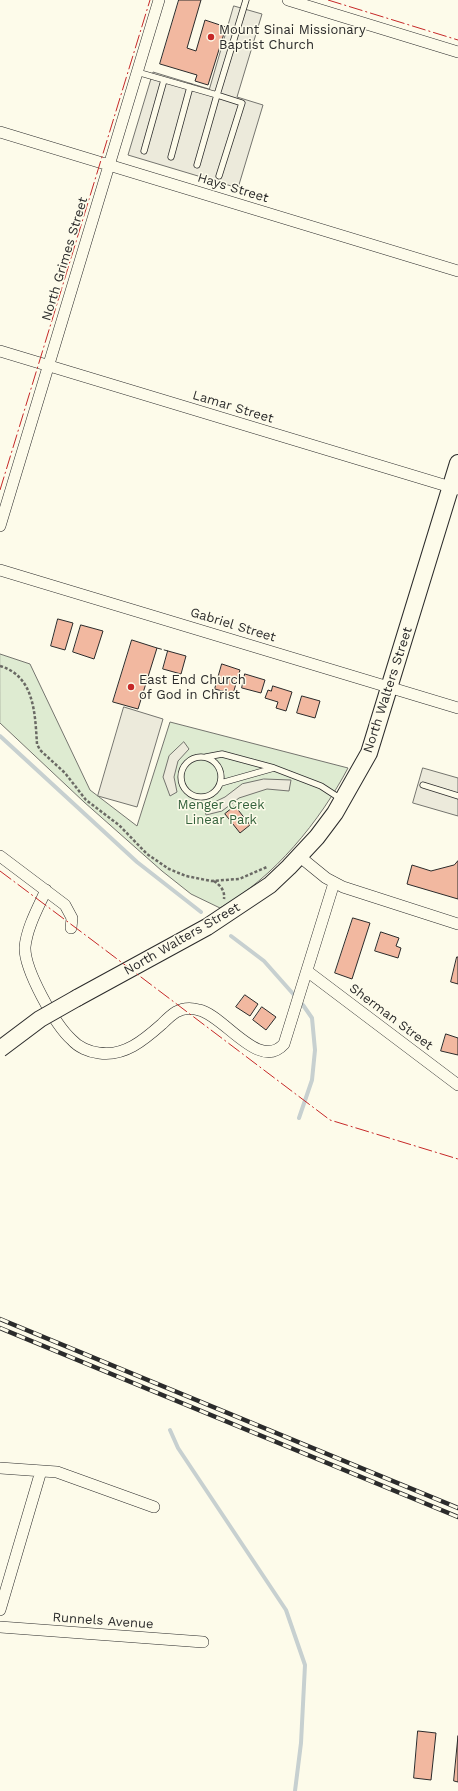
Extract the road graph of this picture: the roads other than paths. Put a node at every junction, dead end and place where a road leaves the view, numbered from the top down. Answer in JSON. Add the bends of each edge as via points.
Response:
{"nodes":[{"id":1,"x":159,"y":0,"type":"edge"},
{"id":2,"x":246,"y":0,"type":"edge"},
{"id":3,"x":288,"y":0,"type":"edge"},
{"id":4,"x":458,"y":52,"type":"edge"},
{"id":5,"x":137,"y":72,"type":"junction"},
{"id":6,"x":164,"y":80,"type":"junction"},
{"id":7,"x":190,"y":87,"type":"junction"},
{"id":8,"x":217,"y":95,"type":"junction"},
{"id":9,"x":0,"y":132,"type":"edge"},
{"id":10,"x":144,"y":151,"type":"dead end"},
{"id":11,"x":171,"y":157,"type":"dead end"},
{"id":12,"x":108,"y":165,"type":"junction"},
{"id":13,"x":197,"y":165,"type":"dead end"},
{"id":14,"x":219,"y":176,"type":"dead end"},
{"id":15,"x":458,"y":271,"type":"edge"},
{"id":16,"x":0,"y":351,"type":"edge"},
{"id":17,"x":48,"y":366,"type":"junction"},
{"id":18,"x":458,"y":463,"type":"edge"},
{"id":19,"x":454,"y":488,"type":"edge"},
{"id":20,"x":0,"y":526,"type":"edge"},
{"id":21,"x":0,"y":570,"type":"edge"},
{"id":22,"x":390,"y":688,"type":"junction"},
{"id":23,"x":458,"y":708,"type":"edge"},
{"id":24,"x":206,"y":757,"type":"junction"},
{"id":25,"x":274,"y":768,"type":"junction"},
{"id":26,"x":221,"y":783,"type":"junction"},
{"id":27,"x":423,"y":785,"type":"dead end"},
{"id":28,"x":458,"y":796,"type":"edge"},
{"id":29,"x":342,"y":800,"type":"junction"},
{"id":30,"x":0,"y":856,"type":"edge"},
{"id":31,"x":299,"y":856,"type":"junction"},
{"id":32,"x":334,"y":883,"type":"junction"},
{"id":33,"x":46,"y":890,"type":"junction"},
{"id":34,"x":458,"y":924,"type":"edge"},
{"id":35,"x":72,"y":928,"type":"dead end"},
{"id":36,"x":307,"y":971,"type":"junction"},
{"id":37,"x":0,"y":1049,"type":"edge"},
{"id":38,"x":458,"y":1085,"type":"edge"},
{"id":39,"x":0,"y":1468,"type":"edge"},
{"id":40,"x":41,"y":1471,"type":"junction"},
{"id":41,"x":154,"y":1507,"type":"dead end"},
{"id":42,"x":0,"y":1610,"type":"edge"},
{"id":43,"x":0,"y":1627,"type":"edge"},
{"id":44,"x":203,"y":1642,"type":"dead end"}],
"edges":[{"from":1,"to":5,"type":"street","name":"North Grimes Street"},
{"from":2,"to":8,"type":"lane"},
{"from":3,"to":4,"type":"street"},
{"from":5,"to":6,"type":"lane"},
{"from":5,"to":12,"type":"street","name":"North Grimes Street"},
{"from":6,"to":7,"type":"lane"},
{"from":6,"to":10,"type":"lane"},
{"from":7,"to":8,"type":"lane"},
{"from":7,"to":11,"type":"lane"},
{"from":8,"to":13,"type":"lane"},
{"from":8,"to":14,"type":"lane","via":[[242,103]]},
{"from":9,"to":12,"type":"street","name":"Hays Street"},
{"from":12,"to":15,"type":"street","name":"Hays Street"},
{"from":12,"to":17,"type":"street","name":"North Grimes Street"},
{"from":16,"to":17,"type":"street","name":"Lamar Street"},
{"from":17,"to":19,"type":"street","name":"Lamar Street"},
{"from":17,"to":20,"type":"street","name":"North Grimes Street"},
{"from":18,"to":19,"type":"main road","name":"North Walters Street"},
{"from":19,"to":22,"type":"main road","name":"North Walters Street"},
{"from":21,"to":22,"type":"street","name":"Gabriel Street"},
{"from":22,"to":23,"type":"street","name":"Gabriel Street"},
{"from":22,"to":29,"type":"main road","name":"North Walters Street","via":[[369,753]]},
{"from":24,"to":25,"type":"lane","via":[[222,754]]},
{"from":24,"to":26,"type":"lane","via":[[217,764],[222,776]]},
{"from":24,"to":26,"type":"lane","via":[[192,758],[183,768],[181,774],[184,787],[194,796],[200,797],[213,793]]},
{"from":25,"to":26,"type":"lane"},
{"from":25,"to":29,"type":"lane","via":[[321,786]]},
{"from":27,"to":28,"type":"lane"},
{"from":29,"to":31,"type":"main road","name":"North Walters Street","via":[[317,837]]},
{"from":30,"to":33,"type":"street"},
{"from":31,"to":32,"type":"street"},
{"from":31,"to":37,"type":"main road","name":"North Walters Street","bridge":true,"via":[[270,885],[218,921],[40,1019]]},
{"from":32,"to":34,"type":"street"},
{"from":32,"to":36,"type":"street"},
{"from":33,"to":35,"type":"street","via":[[65,905],[72,918]]},
{"from":33,"to":36,"type":"street","via":[[28,929],[25,957],[29,971],[58,1024],[73,1042],[100,1054],[129,1049],[176,1012],[187,1008],[209,1014],[257,1050],[273,1052],[284,1044]]},
{"from":36,"to":38,"type":"street","name":"Sherman Street"},
{"from":39,"to":40,"type":"street"},
{"from":40,"to":41,"type":"street","via":[[57,1472]]},
{"from":40,"to":42,"type":"street"},
{"from":43,"to":44,"type":"street","name":"Runnels Avenue"}]}
